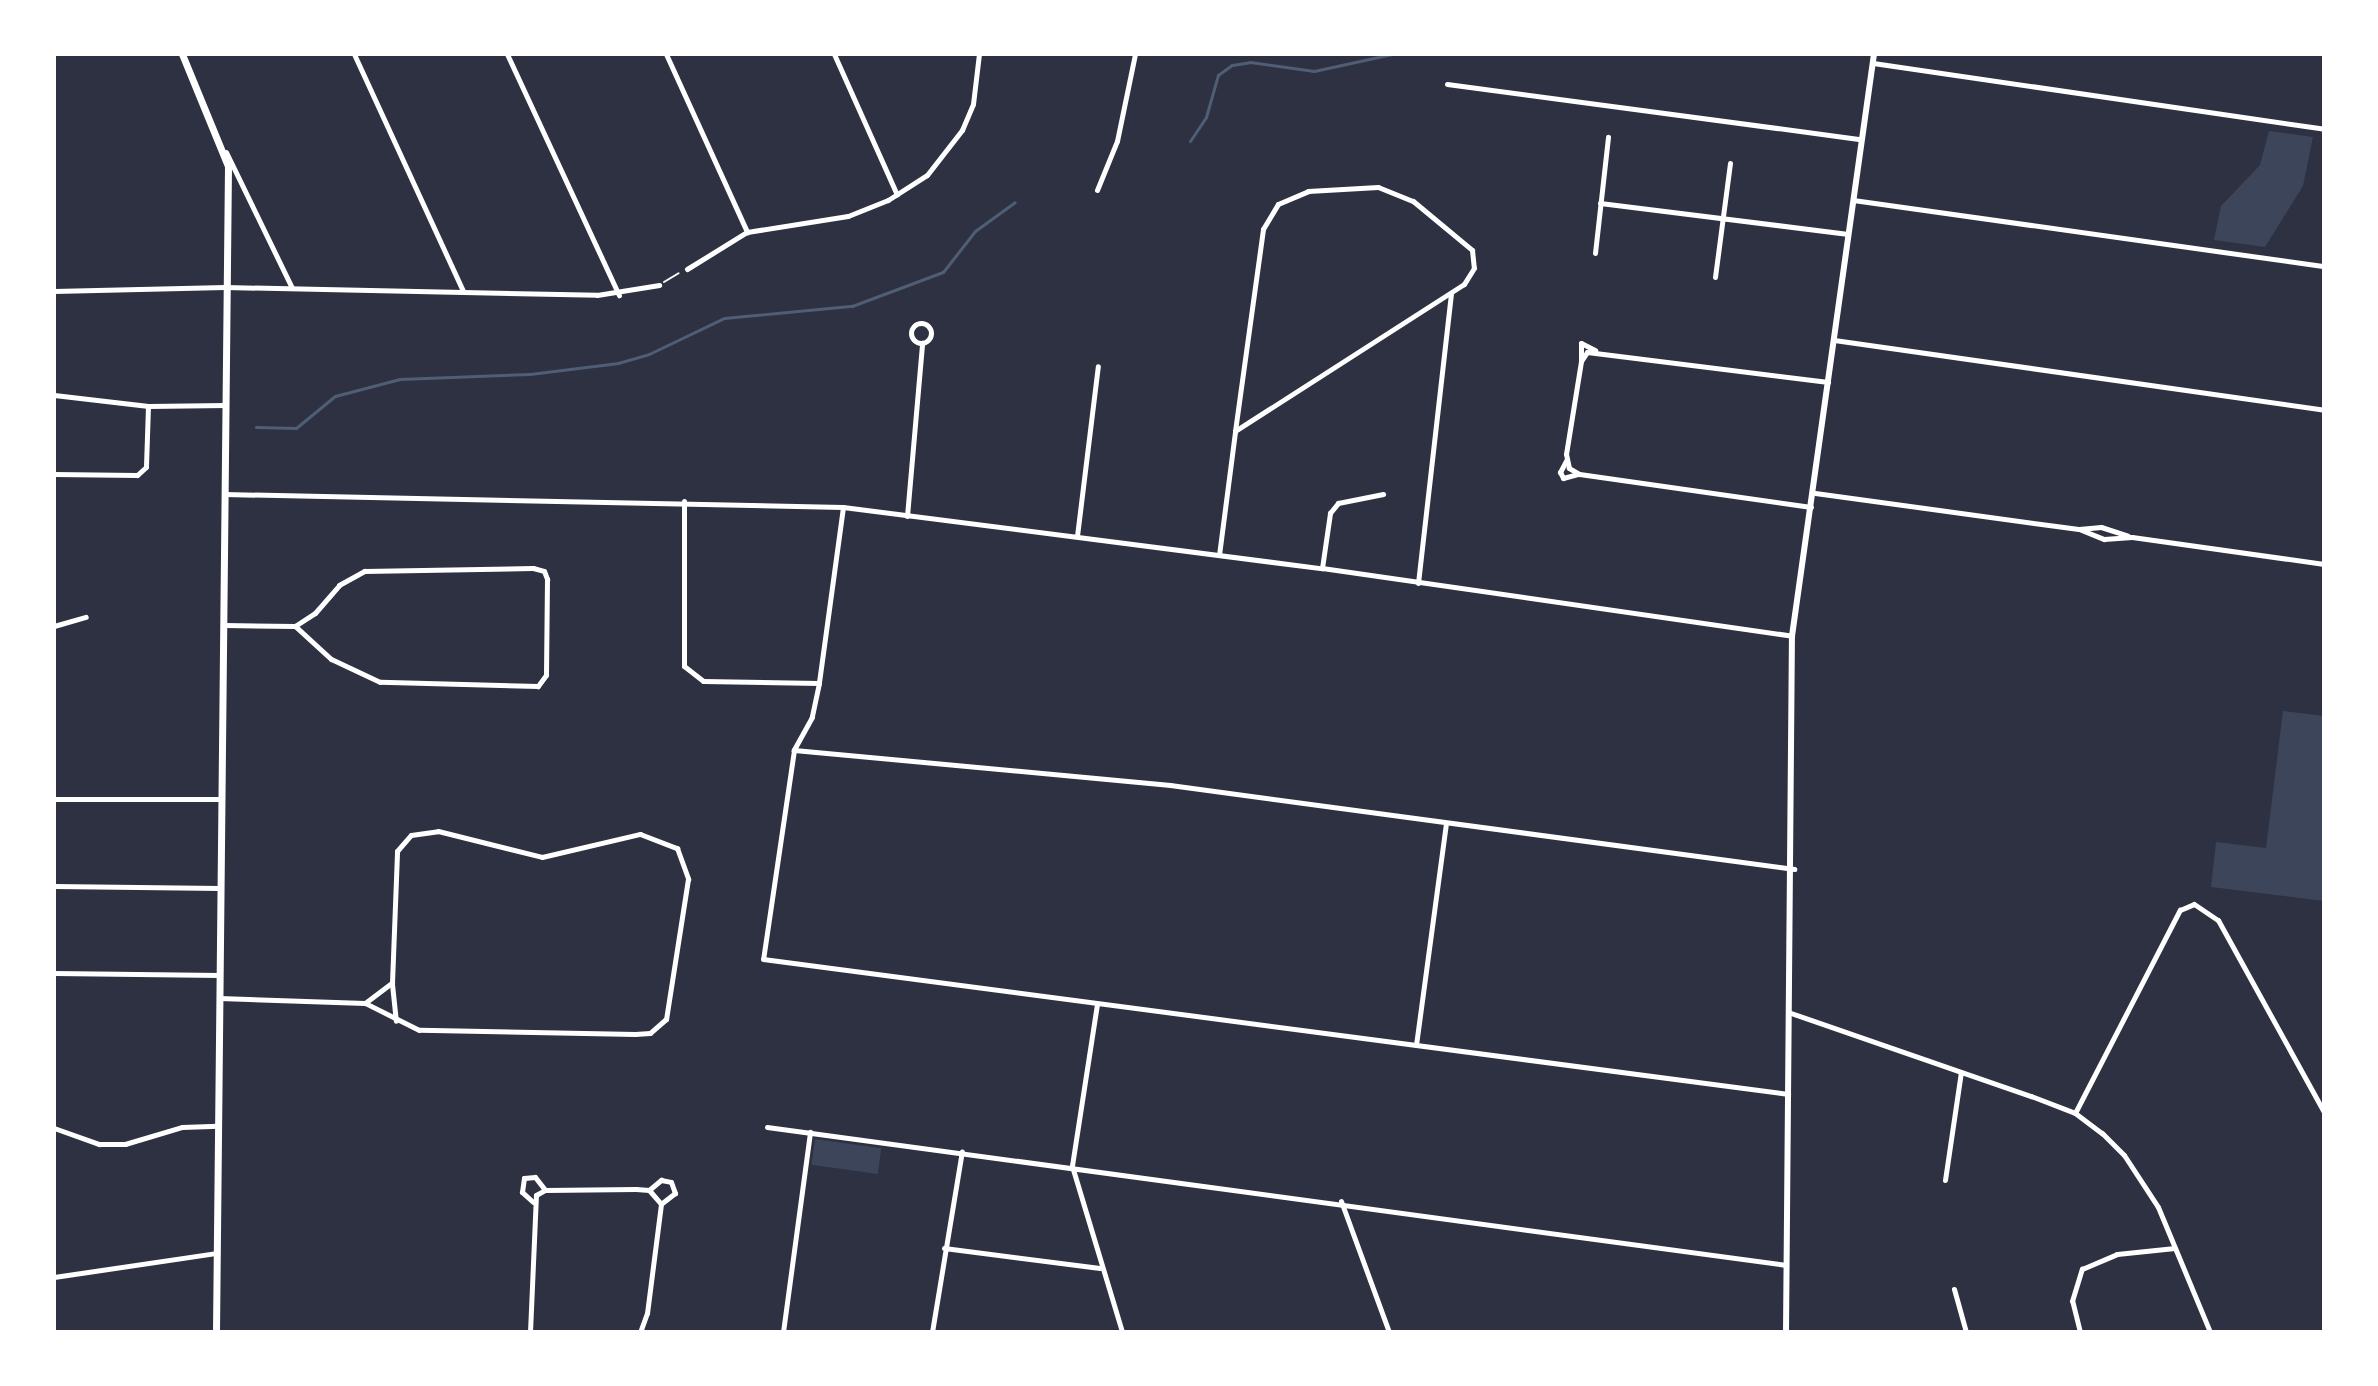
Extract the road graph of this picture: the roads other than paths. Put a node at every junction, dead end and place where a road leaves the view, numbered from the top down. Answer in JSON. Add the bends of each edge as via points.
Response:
{"nodes":[{"id":1,"x":182,"y":54,"type":"edge"},
{"id":2,"x":354,"y":54,"type":"edge"},
{"id":3,"x":507,"y":54,"type":"edge"},
{"id":4,"x":666,"y":54,"type":"edge"},
{"id":5,"x":834,"y":54,"type":"edge"},
{"id":6,"x":979,"y":54,"type":"edge"},
{"id":7,"x":1135,"y":54,"type":"edge"},
{"id":8,"x":1874,"y":54,"type":"edge"},
{"id":9,"x":1873,"y":63,"type":"junction"},
{"id":10,"x":1447,"y":84,"type":"dead end"},
{"id":11,"x":2324,"y":129,"type":"edge"},
{"id":12,"x":1608,"y":137,"type":"dead end"},
{"id":13,"x":1860,"y":139,"type":"junction"},
{"id":14,"x":223,"y":148,"type":"junction"},
{"id":15,"x":1730,"y":163,"type":"dead end"},
{"id":16,"x":1097,"y":190,"type":"dead end"},
{"id":17,"x":897,"y":195,"type":"junction"},
{"id":18,"x":1853,"y":200,"type":"junction"},
{"id":19,"x":1600,"y":203,"type":"junction"},
{"id":20,"x":1722,"y":217,"type":"junction"},
{"id":21,"x":747,"y":232,"type":"junction"},
{"id":22,"x":1848,"y":234,"type":"junction"},
{"id":23,"x":1595,"y":253,"type":"dead end"},
{"id":24,"x":2324,"y":266,"type":"edge"},
{"id":25,"x":687,"y":269,"type":"road end"},
{"id":26,"x":1715,"y":277,"type":"dead end"},
{"id":27,"x":659,"y":285,"type":"road end"},
{"id":28,"x":225,"y":287,"type":"junction"},
{"id":29,"x":292,"y":288,"type":"junction"},
{"id":30,"x":54,"y":291,"type":"edge"},
{"id":31,"x":463,"y":291,"type":"junction"},
{"id":32,"x":1451,"y":294,"type":"junction"},
{"id":33,"x":619,"y":295,"type":"junction"},
{"id":34,"x":1834,"y":340,"type":"junction"},
{"id":35,"x":922,"y":343,"type":"dead end"},
{"id":36,"x":1595,"y":350,"type":"junction"},
{"id":37,"x":1581,"y":361,"type":"junction"},
{"id":38,"x":1098,"y":366,"type":"dead end"},
{"id":39,"x":1828,"y":382,"type":"junction"},
{"id":40,"x":54,"y":395,"type":"edge"},
{"id":41,"x":227,"y":405,"type":"junction"},
{"id":42,"x":148,"y":406,"type":"junction"},
{"id":43,"x":2324,"y":410,"type":"edge"},
{"id":44,"x":1235,"y":431,"type":"junction"},
{"id":45,"x":1567,"y":459,"type":"junction"},
{"id":46,"x":54,"y":474,"type":"edge"},
{"id":47,"x":1578,"y":474,"type":"junction"},
{"id":48,"x":1815,"y":493,"type":"junction"},
{"id":49,"x":224,"y":494,"type":"junction"},
{"id":50,"x":1383,"y":494,"type":"dead end"},
{"id":51,"x":684,"y":501,"type":"junction"},
{"id":52,"x":843,"y":507,"type":"junction"},
{"id":53,"x":1812,"y":507,"type":"junction"},
{"id":54,"x":907,"y":516,"type":"junction"},
{"id":55,"x":2079,"y":529,"type":"junction"},
{"id":56,"x":1077,"y":536,"type":"junction"},
{"id":57,"x":2132,"y":537,"type":"junction"},
{"id":58,"x":1219,"y":555,"type":"junction"},
{"id":59,"x":2324,"y":564,"type":"edge"},
{"id":60,"x":1322,"y":568,"type":"junction"},
{"id":61,"x":1418,"y":583,"type":"junction"},
{"id":62,"x":86,"y":617,"type":"dead end"},
{"id":63,"x":224,"y":625,"type":"junction"},
{"id":64,"x":54,"y":626,"type":"edge"},
{"id":65,"x":295,"y":626,"type":"junction"},
{"id":66,"x":1792,"y":636,"type":"junction"},
{"id":67,"x":819,"y":683,"type":"junction"},
{"id":68,"x":794,"y":750,"type":"junction"},
{"id":69,"x":54,"y":799,"type":"edge"},
{"id":70,"x":221,"y":799,"type":"junction"},
{"id":71,"x":1446,"y":824,"type":"junction"},
{"id":72,"x":1794,"y":869,"type":"junction"},
{"id":73,"x":54,"y":886,"type":"edge"},
{"id":74,"x":220,"y":888,"type":"junction"},
{"id":75,"x":54,"y":973,"type":"edge"},
{"id":76,"x":220,"y":975,"type":"junction"},
{"id":77,"x":392,"y":983,"type":"junction"},
{"id":78,"x":219,"y":998,"type":"junction"},
{"id":79,"x":365,"y":1003,"type":"junction"},
{"id":80,"x":1097,"y":1004,"type":"junction"},
{"id":81,"x":1788,"y":1012,"type":"junction"},
{"id":82,"x":396,"y":1021,"type":"junction"},
{"id":83,"x":1416,"y":1045,"type":"junction"},
{"id":84,"x":1961,"y":1072,"type":"junction"},
{"id":85,"x":1788,"y":1094,"type":"junction"},
{"id":86,"x":2324,"y":1112,"type":"edge"},
{"id":87,"x":2075,"y":1113,"type":"junction"},
{"id":88,"x":218,"y":1126,"type":"junction"},
{"id":89,"x":767,"y":1127,"type":"dead end"},
{"id":90,"x":54,"y":1128,"type":"edge"},
{"id":91,"x":810,"y":1132,"type":"junction"},
{"id":92,"x":962,"y":1151,"type":"junction"},
{"id":93,"x":1072,"y":1166,"type":"junction"},
{"id":94,"x":1945,"y":1180,"type":"dead end"},
{"id":95,"x":545,"y":1190,"type":"junction"},
{"id":96,"x":649,"y":1190,"type":"junction"},
{"id":97,"x":534,"y":1199,"type":"junction"},
{"id":98,"x":1341,"y":1201,"type":"junction"},
{"id":99,"x":661,"y":1204,"type":"junction"},
{"id":100,"x":944,"y":1248,"type":"junction"},
{"id":101,"x":2175,"y":1248,"type":"junction"},
{"id":102,"x":217,"y":1253,"type":"junction"},
{"id":103,"x":1786,"y":1265,"type":"junction"},
{"id":104,"x":1100,"y":1268,"type":"junction"},
{"id":105,"x":54,"y":1277,"type":"edge"},
{"id":106,"x":1954,"y":1289,"type":"dead end"},
{"id":107,"x":216,"y":1332,"type":"edge"},
{"id":108,"x":530,"y":1332,"type":"edge"},
{"id":109,"x":640,"y":1332,"type":"edge"},
{"id":110,"x":783,"y":1332,"type":"edge"},
{"id":111,"x":932,"y":1332,"type":"edge"},
{"id":112,"x":1122,"y":1332,"type":"edge"},
{"id":113,"x":1389,"y":1332,"type":"edge"},
{"id":114,"x":1786,"y":1332,"type":"edge"},
{"id":115,"x":1966,"y":1332,"type":"edge"},
{"id":116,"x":2080,"y":1332,"type":"edge"},
{"id":117,"x":2210,"y":1332,"type":"edge"}],
"edges":[{"from":1,"to":14,"type":"main road"},
{"from":2,"to":31,"type":"street"},
{"from":3,"to":33,"type":"street"},
{"from":4,"to":21,"type":"street"},
{"from":5,"to":17,"type":"street"},
{"from":6,"to":17,"type":"street","via":[[973,104],[962,130],[927,175]]},
{"from":7,"to":16,"type":"street","via":[[1117,141]]},
{"from":8,"to":9,"type":"street"},
{"from":9,"to":11,"type":"street"},
{"from":9,"to":13,"type":"street"},
{"from":10,"to":13,"type":"street"},
{"from":12,"to":19,"type":"street"},
{"from":13,"to":18,"type":"street"},
{"from":14,"to":28,"type":"main road","via":[[228,166]]},
{"from":14,"to":29,"type":"street"},
{"from":15,"to":20,"type":"street"},
{"from":17,"to":21,"type":"street","via":[[808,226]]},
{"from":18,"to":22,"type":"street"},
{"from":18,"to":24,"type":"street"},
{"from":19,"to":20,"type":"street"},
{"from":19,"to":23,"type":"street"},
{"from":20,"to":22,"type":"street"},
{"from":20,"to":26,"type":"street"},
{"from":21,"to":25,"type":"street"},
{"from":22,"to":34,"type":"street"},
{"from":27,"to":33,"type":"street"},
{"from":28,"to":29,"type":"street"},
{"from":28,"to":30,"type":"street"},
{"from":28,"to":41,"type":"main road"},
{"from":29,"to":31,"type":"street"},
{"from":31,"to":33,"type":"street"},
{"from":32,"to":44,"type":"street"},
{"from":32,"to":44,"type":"street","via":[[1474,268],[1472,250],[1398,192],[1366,186],[1300,193],[1278,204],[1267,216]]},
{"from":32,"to":61,"type":"street"},
{"from":34,"to":39,"type":"street"},
{"from":34,"to":43,"type":"street"},
{"from":35,"to":54,"type":"street"},
{"from":36,"to":37,"type":"street"},
{"from":36,"to":37,"type":"street","via":[[1581,343]]},
{"from":36,"to":39,"type":"street"},
{"from":37,"to":45,"type":"street"},
{"from":38,"to":56,"type":"street"},
{"from":39,"to":48,"type":"street"},
{"from":40,"to":42,"type":"street"},
{"from":41,"to":42,"type":"street"},
{"from":41,"to":49,"type":"main road"},
{"from":42,"to":46,"type":"street","via":[[146,467],[137,475]]},
{"from":44,"to":58,"type":"street"},
{"from":45,"to":47,"type":"street"},
{"from":45,"to":47,"type":"street","via":[[1560,472],[1563,478]]},
{"from":47,"to":53,"type":"street"},
{"from":48,"to":53,"type":"street"},
{"from":48,"to":55,"type":"street"},
{"from":49,"to":51,"type":"street"},
{"from":49,"to":63,"type":"main road"},
{"from":50,"to":60,"type":"street","via":[[1338,503],[1330,513]]},
{"from":51,"to":52,"type":"street"},
{"from":51,"to":67,"type":"street","via":[[684,666],[703,681]]},
{"from":52,"to":54,"type":"street"},
{"from":52,"to":67,"type":"street"},
{"from":53,"to":66,"type":"street"},
{"from":54,"to":56,"type":"street"},
{"from":55,"to":57,"type":"street","via":[[2107,528]]},
{"from":55,"to":57,"type":"street","via":[[2104,539]]},
{"from":56,"to":58,"type":"street"},
{"from":57,"to":59,"type":"street"},
{"from":58,"to":60,"type":"street"},
{"from":60,"to":61,"type":"street"},
{"from":61,"to":66,"type":"street"},
{"from":62,"to":64,"type":"street"},
{"from":63,"to":65,"type":"street"},
{"from":63,"to":70,"type":"main road"},
{"from":65,"to":65,"type":"street","via":[[331,659],[380,682],[538,686],[546,675],[546,575],[533,568],[364,571],[339,585],[315,613]]},
{"from":66,"to":72,"type":"street"},
{"from":67,"to":68,"type":"street","via":[[812,717]]},
{"from":68,"to":71,"type":"street","via":[[1170,785]]},
{"from":68,"to":80,"type":"street","via":[[763,959]]},
{"from":69,"to":70,"type":"street"},
{"from":70,"to":74,"type":"main road"},
{"from":71,"to":72,"type":"street"},
{"from":71,"to":83,"type":"street"},
{"from":72,"to":81,"type":"street"},
{"from":73,"to":74,"type":"street"},
{"from":74,"to":76,"type":"main road"},
{"from":75,"to":76,"type":"street"},
{"from":76,"to":78,"type":"main road"},
{"from":77,"to":79,"type":"street"},
{"from":77,"to":82,"type":"street"},
{"from":77,"to":82,"type":"street","via":[[397,851],[411,835],[438,831],[542,857],[640,834],[665,840],[684,861],[688,879],[671,997],[666,1019],[650,1033],[419,1030]]},
{"from":78,"to":79,"type":"street"},
{"from":78,"to":88,"type":"main road"},
{"from":79,"to":82,"type":"street"},
{"from":80,"to":83,"type":"street"},
{"from":80,"to":93,"type":"street"},
{"from":81,"to":84,"type":"street"},
{"from":81,"to":85,"type":"street"},
{"from":83,"to":85,"type":"street"},
{"from":84,"to":87,"type":"street"},
{"from":84,"to":94,"type":"street"},
{"from":85,"to":103,"type":"street"},
{"from":86,"to":87,"type":"street","via":[[2218,920],[2203,905],[2180,910]]},
{"from":87,"to":101,"type":"street","via":[[2124,1155],[2158,1207]]},
{"from":88,"to":90,"type":"street","via":[[182,1127],[125,1144],[99,1144]]},
{"from":88,"to":102,"type":"main road"},
{"from":89,"to":91,"type":"street"},
{"from":91,"to":92,"type":"street"},
{"from":91,"to":110,"type":"street"},
{"from":92,"to":93,"type":"street"},
{"from":92,"to":100,"type":"street"},
{"from":93,"to":98,"type":"street"},
{"from":93,"to":104,"type":"street"},
{"from":95,"to":96,"type":"street"},
{"from":95,"to":97,"type":"street"},
{"from":95,"to":97,"type":"street","via":[[535,1177],[524,1178],[522,1192]]},
{"from":96,"to":99,"type":"street"},
{"from":96,"to":99,"type":"street","via":[[661,1180],[671,1182],[675,1193]]},
{"from":97,"to":108,"type":"street"},
{"from":98,"to":103,"type":"street"},
{"from":98,"to":113,"type":"street"},
{"from":99,"to":109,"type":"street"},
{"from":100,"to":104,"type":"street"},
{"from":100,"to":111,"type":"street"},
{"from":101,"to":116,"type":"street","via":[[2117,1254],[2082,1269],[2072,1301]]},
{"from":101,"to":117,"type":"street"},
{"from":102,"to":105,"type":"street"},
{"from":102,"to":107,"type":"main road"},
{"from":103,"to":114,"type":"street"},
{"from":104,"to":112,"type":"street"},
{"from":106,"to":115,"type":"street"}]}
